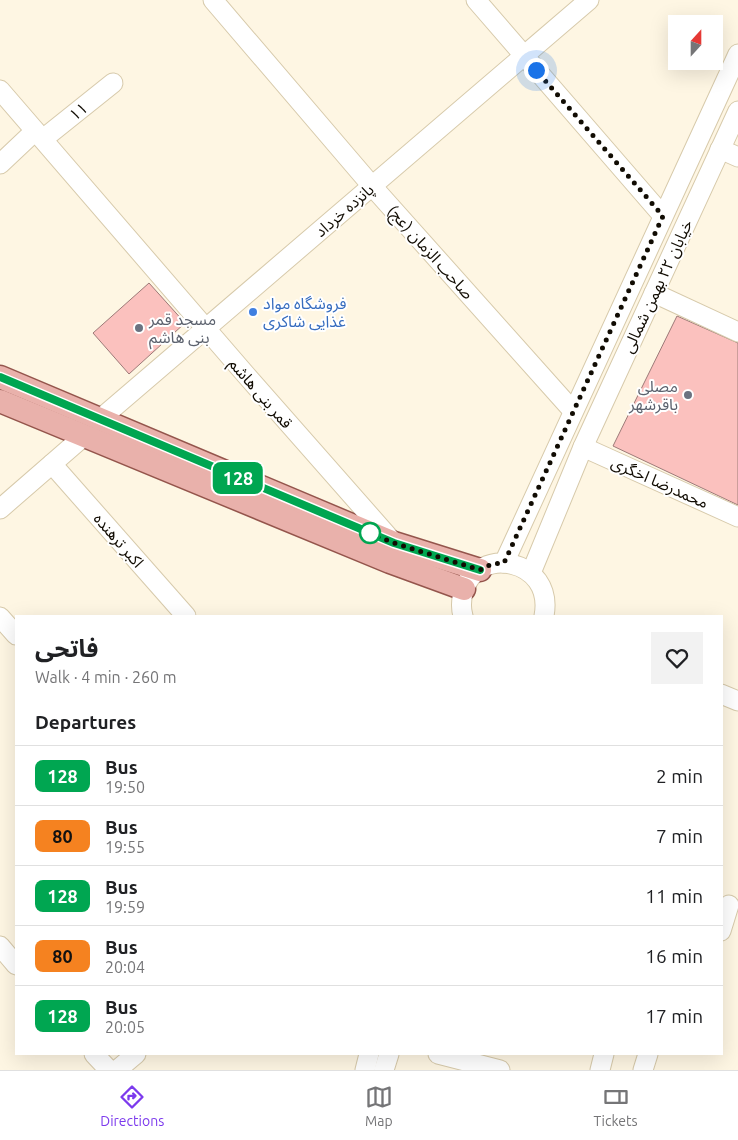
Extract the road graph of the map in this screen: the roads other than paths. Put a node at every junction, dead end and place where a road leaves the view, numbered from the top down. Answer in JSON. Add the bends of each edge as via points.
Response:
{"nodes":[{"id":1,"x":212,"y":0,"type":"edge"},
{"id":2,"x":476,"y":0,"type":"edge"},
{"id":3,"x":589,"y":0,"type":"edge"},
{"id":4,"x":738,"y":54,"type":"edge"},
{"id":5,"x":524,"y":56,"type":"junction"},
{"id":6,"x":114,"y":83,"type":"dead end"},
{"id":7,"x":0,"y":90,"type":"edge"},
{"id":8,"x":738,"y":111,"type":"edge"},
{"id":9,"x":39,"y":135,"type":"junction"},
{"id":10,"x":720,"y":149,"type":"junction"},
{"id":11,"x":738,"y":158,"type":"edge"},
{"id":12,"x":0,"y":164,"type":"edge"},
{"id":13,"x":372,"y":186,"type":"junction"},
{"id":14,"x":663,"y":216,"type":"junction"},
{"id":15,"x":654,"y":293,"type":"junction"},
{"id":16,"x":205,"y":329,"type":"junction"},
{"id":17,"x":738,"y":332,"type":"edge"},
{"id":18,"x":0,"y":377,"type":"edge"},
{"id":19,"x":0,"y":400,"type":"edge"},
{"id":20,"x":573,"y":411,"type":"junction"},
{"id":21,"x":91,"y":428,"type":"junction"},
{"id":22,"x":583,"y":447,"type":"junction"},
{"id":23,"x":52,"y":464,"type":"junction"},
{"id":24,"x":0,"y":509,"type":"edge"},
{"id":25,"x":738,"y":517,"type":"edge"},
{"id":26,"x":392,"y":552,"type":"junction"},
{"id":27,"x":504,"y":563,"type":"junction"},
{"id":28,"x":480,"y":570,"type":"junction"},
{"id":29,"x":531,"y":573,"type":"junction"},
{"id":30,"x":464,"y":589,"type":"junction"},
{"id":31,"x":185,"y":615,"type":"edge"},
{"id":32,"x":463,"y":615,"type":"edge"},
{"id":33,"x":544,"y":615,"type":"edge"},
{"id":34,"x":0,"y":617,"type":"edge"},
{"id":35,"x":15,"y":634,"type":"edge"},
{"id":36,"x":723,"y":695,"type":"edge"},
{"id":37,"x":738,"y":701,"type":"edge"},
{"id":38,"x":730,"y":905,"type":"edge"},
{"id":39,"x":723,"y":925,"type":"edge"},
{"id":40,"x":0,"y":946,"type":"edge"},
{"id":41,"x":15,"y":963,"type":"edge"},
{"id":42,"x":95,"y":1055,"type":"edge"},
{"id":43,"x":135,"y":1055,"type":"edge"},
{"id":44,"x":369,"y":1055,"type":"edge"},
{"id":45,"x":389,"y":1055,"type":"edge"},
{"id":46,"x":441,"y":1055,"type":"edge"},
{"id":47,"x":604,"y":1055,"type":"edge"},
{"id":48,"x":648,"y":1055,"type":"edge"},
{"id":49,"x":474,"y":1067,"type":"edge"},
{"id":50,"x":109,"y":1070,"type":"edge"},
{"id":51,"x":117,"y":1070,"type":"edge"},
{"id":52,"x":365,"y":1070,"type":"edge"},
{"id":53,"x":384,"y":1070,"type":"edge"},
{"id":54,"x":500,"y":1070,"type":"edge"},
{"id":55,"x":600,"y":1070,"type":"edge"},
{"id":56,"x":643,"y":1070,"type":"edge"}],
"edges":[{"from":1,"to":13,"type":"street","name":"صاحب الزمان (عج)"},
{"from":2,"to":5,"type":"street"},
{"from":3,"to":5,"type":"street","name":"پانزده خرداد"},
{"from":4,"to":14,"type":"street","name":"خیابان ۲۲ بهمن شمالی"},
{"from":5,"to":13,"type":"street","name":"پانزده خرداد"},
{"from":5,"to":14,"type":"street"},
{"from":6,"to":9,"type":"street","name":"۱۱"},
{"from":7,"to":9,"type":"street","name":"قمر بنی هاشم"},
{"from":8,"to":10,"type":"street","name":"خیابان ۲۲ بهمن شمالی"},
{"from":9,"to":12,"type":"street","name":"۱۱"},
{"from":9,"to":16,"type":"street","name":"قمر بنی هاشم"},
{"from":10,"to":11,"type":"street"},
{"from":10,"to":15,"type":"street","name":"خیابان ۲۲ بهمن شمالی"},
{"from":13,"to":16,"type":"street","name":"پانزده خرداد"},
{"from":13,"to":20,"type":"street","name":"صاحب الزمان (عج)"},
{"from":14,"to":20,"type":"street","name":"خیابان ۲۲ بهمن شمالی"},
{"from":15,"to":17,"type":"street"},
{"from":15,"to":22,"type":"street","name":"خیابان ۲۲ بهمن شمالی"},
{"from":16,"to":21,"type":"street","name":"پانزده خرداد"},
{"from":16,"to":26,"type":"street","name":"قمر بنی هاشم","via":[[332,474]]},
{"from":18,"to":21,"type":"main road"},
{"from":19,"to":21,"type":"main road"},
{"from":20,"to":27,"type":"street","name":"خیابان ۲۲ بهمن شمالی"},
{"from":21,"to":23,"type":"street","name":"پانزده خرداد"},
{"from":21,"to":26,"type":"main road"},
{"from":22,"to":25,"type":"street","name":"محمدرضا اخگری"},
{"from":22,"to":29,"type":"street","name":"خیابان ۲۲ بهمن شمالی"},
{"from":23,"to":24,"type":"street","name":"پانزده خرداد"},
{"from":23,"to":31,"type":"street","name":"اکبر ترهنده"},
{"from":26,"to":28,"type":"main road"},
{"from":26,"to":30,"type":"main road"},
{"from":27,"to":28,"type":"street"},
{"from":27,"to":29,"type":"street"},
{"from":28,"to":30,"type":"street"},
{"from":29,"to":33,"type":"street","via":[[544,594]]},
{"from":30,"to":32,"type":"street","via":[[461,600]]},
{"from":34,"to":35,"type":"street"},
{"from":36,"to":37,"type":"street"},
{"from":38,"to":39,"type":"street"},
{"from":40,"to":41,"type":"street"},
{"from":42,"to":50,"type":"street"},
{"from":43,"to":51,"type":"street"},
{"from":44,"to":52,"type":"street"},
{"from":45,"to":53,"type":"street"},
{"from":46,"to":49,"type":"street"},
{"from":47,"to":55,"type":"street"},
{"from":48,"to":56,"type":"street"},
{"from":49,"to":54,"type":"street"}]}
